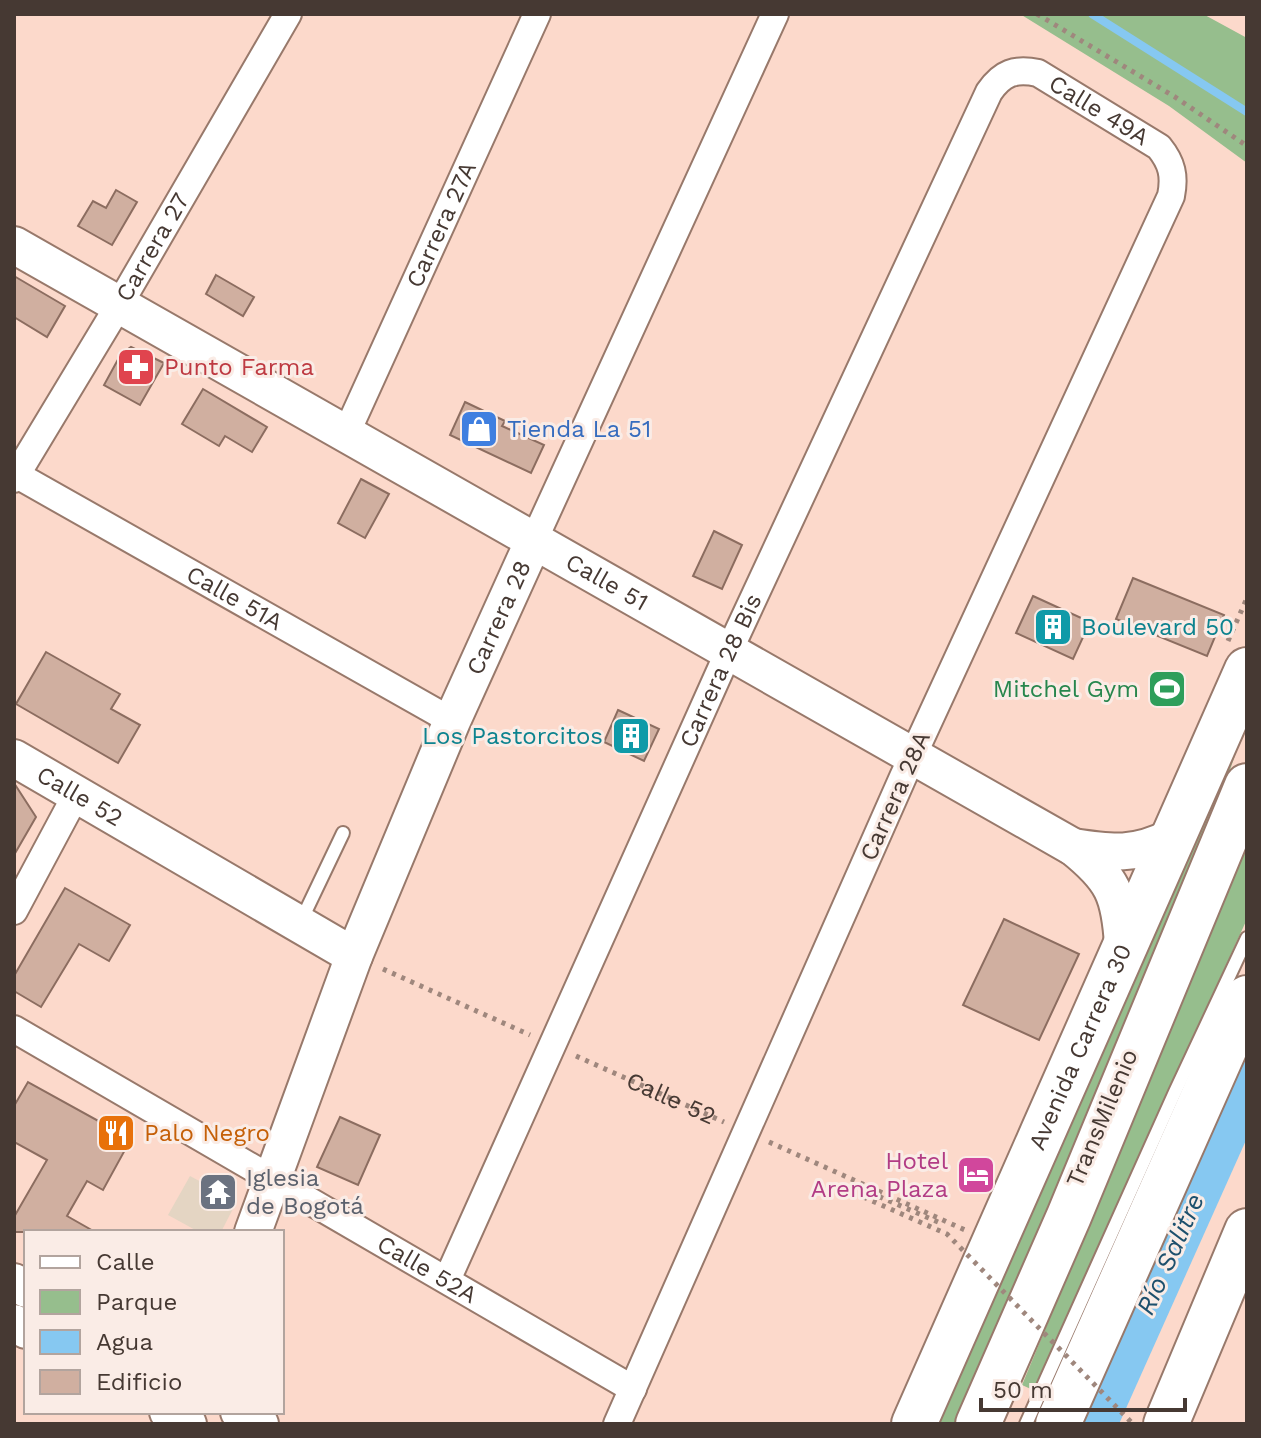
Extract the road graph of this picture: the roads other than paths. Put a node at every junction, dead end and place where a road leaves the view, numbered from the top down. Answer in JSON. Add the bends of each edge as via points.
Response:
{"nodes":[{"id":1,"x":288,"y":14,"type":"edge"},
{"id":2,"x":537,"y":14,"type":"edge"},
{"id":3,"x":775,"y":14,"type":"edge"},
{"id":4,"x":1010,"y":72,"type":"joint"},
{"id":5,"x":1173,"y":170,"type":"joint"},
{"id":6,"x":14,"y":245,"type":"edge"},
{"id":7,"x":119,"y":305,"type":"junction"},
{"id":8,"x":346,"y":434,"type":"junction"},
{"id":9,"x":15,"y":477,"type":"edge"},
{"id":10,"x":534,"y":540,"type":"junction"},
{"id":11,"x":729,"y":651,"type":"junction"},
{"id":12,"x":1247,"y":670,"type":"edge"},
{"id":13,"x":452,"y":721,"type":"junction"},
{"id":14,"x":913,"y":756,"type":"junction"},
{"id":15,"x":14,"y":758,"type":"edge"},
{"id":16,"x":1247,"y":786,"type":"edge"},
{"id":17,"x":76,"y":795,"type":"junction"},
{"id":18,"x":343,"y":833,"type":"dead end"},
{"id":19,"x":1172,"y":837,"type":"junction"},
{"id":20,"x":1073,"y":847,"type":"junction"},
{"id":21,"x":14,"y":911,"type":"edge"},
{"id":22,"x":300,"y":924,"type":"junction"},
{"id":23,"x":1247,"y":938,"type":"edge"},
{"id":24,"x":1123,"y":945,"type":"junction"},
{"id":25,"x":364,"y":960,"type":"junction"},
{"id":26,"x":1247,"y":998,"type":"edge"},
{"id":27,"x":14,"y":1029,"type":"edge"},
{"id":28,"x":271,"y":1180,"type":"junction"},
{"id":29,"x":254,"y":1230,"type":"edge"},
{"id":30,"x":1247,"y":1231,"type":"edge"},
{"id":31,"x":447,"y":1280,"type":"junction"},
{"id":32,"x":633,"y":1389,"type":"junction"},
{"id":33,"x":242,"y":1414,"type":"edge"},
{"id":34,"x":260,"y":1424,"type":"edge"},
{"id":35,"x":617,"y":1424,"type":"edge"},
{"id":36,"x":914,"y":1424,"type":"edge"},
{"id":37,"x":978,"y":1424,"type":"edge"},
{"id":38,"x":1026,"y":1424,"type":"edge"},
{"id":39,"x":1058,"y":1424,"type":"edge"},
{"id":40,"x":1166,"y":1424,"type":"edge"}],
"edges":[{"from":1,"to":7,"type":"street","name":"Carrera 27"},
{"from":2,"to":8,"type":"street","name":"Carrera 27A"},
{"from":3,"to":10,"type":"street","name":"Carrera 28"},
{"from":4,"to":5,"type":"street","name":"Calle 49A","via":[[1038,73],[1159,147]]},
{"from":4,"to":11,"type":"street","name":"Carrera 28 Bis","via":[[989,92]]},
{"from":5,"to":14,"type":"street","name":"Carrera 28A","via":[[1171,196]]},
{"from":6,"to":7,"type":"street","name":"Calle 51"},
{"from":7,"to":8,"type":"street","name":"Calle 51"},
{"from":7,"to":9,"type":"street","name":"Carrera 27"},
{"from":8,"to":10,"type":"street","name":"Calle 51"},
{"from":9,"to":13,"type":"street","name":"Calle 51A"},
{"from":10,"to":11,"type":"street","name":"Calle 51"},
{"from":10,"to":13,"type":"street","name":"Carrera 28"},
{"from":11,"to":14,"type":"street","name":"Calle 51"},
{"from":11,"to":31,"type":"street","name":"Carrera 28 Bis"},
{"from":12,"to":19,"type":"highway","name":"Avenida Carrera 30"},
{"from":13,"to":25,"type":"street","name":"Carrera 28"},
{"from":14,"to":20,"type":"street","name":"Calle 51"},
{"from":14,"to":32,"type":"street","name":"Carrera 28A"},
{"from":15,"to":17,"type":"street","name":"Calle 52"},
{"from":16,"to":37,"type":"highway"},
{"from":17,"to":21,"type":"street"},
{"from":17,"to":22,"type":"street","name":"Calle 52"},
{"from":18,"to":22,"type":"lane"},
{"from":19,"to":20,"type":"street","name":"Calle 51","via":[[1135,852]]},
{"from":19,"to":24,"type":"highway","name":"Avenida Carrera 30"},
{"from":20,"to":24,"type":"street","name":"Calle 51","via":[[1117,895]]},
{"from":22,"to":25,"type":"street","name":"Calle 52"},
{"from":23,"to":38,"type":"lane"},
{"from":24,"to":36,"type":"highway","name":"Avenida Carrera 30"},
{"from":25,"to":28,"type":"street","name":"Carrera 28"},
{"from":26,"to":39,"type":"highway"},
{"from":27,"to":28,"type":"street","name":"Calle 52A"},
{"from":28,"to":29,"type":"street","name":"Carrera 28"},
{"from":28,"to":31,"type":"street","name":"Calle 52A"},
{"from":30,"to":40,"type":"highway"},
{"from":31,"to":32,"type":"street","name":"Calle 52A"},
{"from":32,"to":35,"type":"street","name":"Carrera 28A"},
{"from":33,"to":34,"type":"street"}]}
